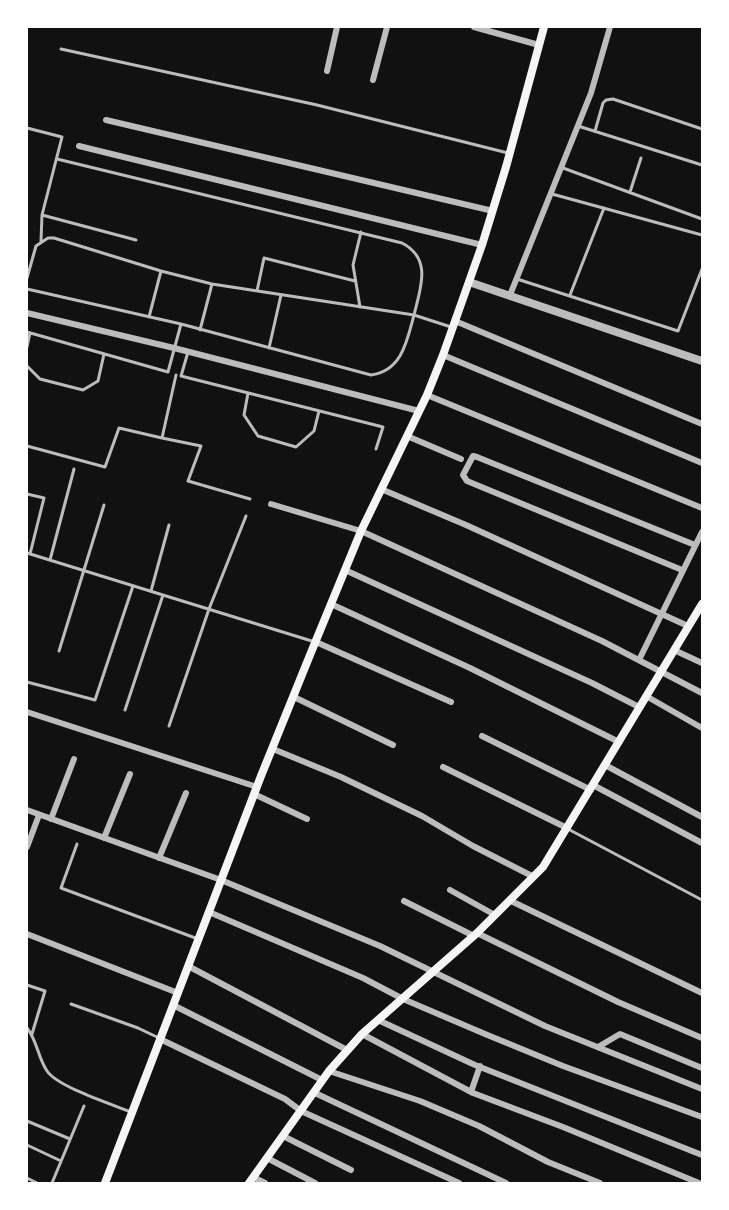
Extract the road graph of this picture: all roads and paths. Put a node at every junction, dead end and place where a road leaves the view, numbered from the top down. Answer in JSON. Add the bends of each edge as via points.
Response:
{"nodes":[{"id":1,"x":337,"y":27,"type":"edge"},
{"id":2,"x":387,"y":27,"type":"edge"},
{"id":3,"x":474,"y":27,"type":"edge"},
{"id":4,"x":544,"y":27,"type":"edge"},
{"id":5,"x":610,"y":27,"type":"edge"},
{"id":6,"x":538,"y":45,"type":"junction"},
{"id":7,"x":62,"y":49,"type":"dead end"},
{"id":8,"x":327,"y":71,"type":"dead end"},
{"id":9,"x":373,"y":80,"type":"dead end"},
{"id":10,"x":106,"y":120,"type":"dead end"},
{"id":11,"x":578,"y":126,"type":"junction"},
{"id":12,"x":27,"y":128,"type":"edge"},
{"id":13,"x":702,"y":129,"type":"edge"},
{"id":14,"x":595,"y":131,"type":"junction"},
{"id":15,"x":79,"y":146,"type":"dead end"},
{"id":16,"x":510,"y":153,"type":"junction"},
{"id":17,"x":641,"y":158,"type":"dead end"},
{"id":18,"x":57,"y":159,"type":"junction"},
{"id":19,"x":702,"y":165,"type":"edge"},
{"id":20,"x":562,"y":168,"type":"junction"},
{"id":21,"x":630,"y":192,"type":"junction"},
{"id":22,"x":552,"y":194,"type":"junction"},
{"id":23,"x":604,"y":208,"type":"junction"},
{"id":24,"x":493,"y":211,"type":"junction"},
{"id":25,"x":42,"y":215,"type":"junction"},
{"id":26,"x":702,"y":219,"type":"edge"},
{"id":27,"x":361,"y":232,"type":"junction"},
{"id":28,"x":702,"y":236,"type":"edge"},
{"id":29,"x":136,"y":240,"type":"dead end"},
{"id":30,"x":41,"y":241,"type":"junction"},
{"id":31,"x":482,"y":244,"type":"junction"},
{"id":32,"x":702,"y":269,"type":"edge"},
{"id":33,"x":161,"y":271,"type":"junction"},
{"id":34,"x":27,"y":278,"type":"edge"},
{"id":35,"x":517,"y":279,"type":"junction"},
{"id":36,"x":355,"y":281,"type":"junction"},
{"id":37,"x":469,"y":282,"type":"junction"},
{"id":38,"x":212,"y":284,"type":"junction"},
{"id":39,"x":27,"y":289,"type":"edge"},
{"id":40,"x":256,"y":291,"type":"junction"},
{"id":41,"x":281,"y":295,"type":"junction"},
{"id":42,"x":510,"y":295,"type":"junction"},
{"id":43,"x":570,"y":296,"type":"junction"},
{"id":44,"x":360,"y":307,"type":"junction"},
{"id":45,"x":27,"y":313,"type":"edge"},
{"id":46,"x":414,"y":315,"type":"junction"},
{"id":47,"x":149,"y":317,"type":"junction"},
{"id":48,"x":181,"y":324,"type":"junction"},
{"id":49,"x":454,"y":324,"type":"junction"},
{"id":50,"x":200,"y":330,"type":"junction"},
{"id":51,"x":29,"y":332,"type":"edge"},
{"id":52,"x":27,"y":347,"type":"edge"},
{"id":53,"x":174,"y":348,"type":"junction"},
{"id":54,"x":269,"y":348,"type":"junction"},
{"id":55,"x":188,"y":352,"type":"junction"},
{"id":56,"x":104,"y":354,"type":"junction"},
{"id":57,"x":443,"y":355,"type":"junction"},
{"id":58,"x":702,"y":361,"type":"edge"},
{"id":59,"x":27,"y":366,"type":"edge"},
{"id":60,"x":168,"y":372,"type":"junction"},
{"id":61,"x":179,"y":376,"type":"junction"},
{"id":62,"x":248,"y":393,"type":"junction"},
{"id":63,"x":427,"y":394,"type":"junction"},
{"id":64,"x":319,"y":411,"type":"junction"},
{"id":65,"x":419,"y":411,"type":"junction"},
{"id":66,"x":702,"y":424,"type":"edge"},
{"id":67,"x":407,"y":436,"type":"junction"},
{"id":68,"x":162,"y":438,"type":"junction"},
{"id":69,"x":27,"y":446,"type":"edge"},
{"id":70,"x":376,"y":449,"type":"dead end"},
{"id":71,"x":461,"y":459,"type":"dead end"},
{"id":72,"x":702,"y":463,"type":"edge"},
{"id":73,"x":74,"y":469,"type":"dead end"},
{"id":74,"x":381,"y":489,"type":"junction"},
{"id":75,"x":27,"y":494,"type":"edge"},
{"id":76,"x":250,"y":499,"type":"dead end"},
{"id":77,"x":271,"y":504,"type":"dead end"},
{"id":78,"x":104,"y":505,"type":"dead end"},
{"id":79,"x":702,"y":508,"type":"edge"},
{"id":80,"x":246,"y":516,"type":"dead end"},
{"id":81,"x":169,"y":525,"type":"dead end"},
{"id":82,"x":361,"y":531,"type":"junction"},
{"id":83,"x":702,"y":532,"type":"edge"},
{"id":84,"x":695,"y":545,"type":"junction"},
{"id":85,"x":28,"y":553,"type":"edge"},
{"id":86,"x":50,"y":560,"type":"junction"},
{"id":87,"x":345,"y":570,"type":"junction"},
{"id":88,"x":682,"y":570,"type":"junction"},
{"id":89,"x":85,"y":571,"type":"junction"},
{"id":90,"x":133,"y":586,"type":"junction"},
{"id":91,"x":151,"y":591,"type":"junction"},
{"id":92,"x":163,"y":595,"type":"junction"},
{"id":93,"x":331,"y":604,"type":"junction"},
{"id":94,"x":702,"y":604,"type":"edge"},
{"id":95,"x":209,"y":609,"type":"junction"},
{"id":96,"x":663,"y":614,"type":"junction"},
{"id":97,"x":688,"y":626,"type":"junction"},
{"id":98,"x":316,"y":642,"type":"junction"},
{"id":99,"x":674,"y":650,"type":"junction"},
{"id":100,"x":59,"y":651,"type":"dead end"},
{"id":101,"x":639,"y":660,"type":"junction"},
{"id":102,"x":702,"y":663,"type":"edge"},
{"id":103,"x":661,"y":672,"type":"junction"},
{"id":104,"x":27,"y":682,"type":"edge"},
{"id":105,"x":702,"y":693,"type":"edge"},
{"id":106,"x":646,"y":696,"type":"junction"},
{"id":107,"x":294,"y":697,"type":"junction"},
{"id":108,"x":451,"y":702,"type":"dead end"},
{"id":109,"x":639,"y":707,"type":"junction"},
{"id":110,"x":125,"y":710,"type":"dead end"},
{"id":111,"x":27,"y":712,"type":"edge"},
{"id":112,"x":169,"y":726,"type":"dead end"},
{"id":113,"x":702,"y":728,"type":"edge"},
{"id":114,"x":482,"y":736,"type":"dead end"},
{"id":115,"x":619,"y":742,"type":"junction"},
{"id":116,"x":393,"y":745,"type":"dead end"},
{"id":117,"x":273,"y":749,"type":"junction"},
{"id":118,"x":74,"y":759,"type":"dead end"},
{"id":119,"x":605,"y":765,"type":"junction"},
{"id":120,"x":442,"y":767,"type":"dead end"},
{"id":121,"x":130,"y":774,"type":"dead end"},
{"id":122,"x":592,"y":787,"type":"junction"},
{"id":123,"x":256,"y":790,"type":"junction"},
{"id":124,"x":186,"y":793,"type":"dead end"},
{"id":125,"x":27,"y":810,"type":"edge"},
{"id":126,"x":39,"y":815,"type":"junction"},
{"id":127,"x":702,"y":817,"type":"edge"},
{"id":128,"x":51,"y":819,"type":"junction"},
{"id":129,"x":307,"y":819,"type":"dead end"},
{"id":130,"x":567,"y":828,"type":"junction"},
{"id":131,"x":104,"y":838,"type":"junction"},
{"id":132,"x":702,"y":843,"type":"edge"},
{"id":133,"x":77,"y":844,"type":"dead end"},
{"id":134,"x":27,"y":848,"type":"edge"},
{"id":135,"x":159,"y":858,"type":"junction"},
{"id":136,"x":534,"y":877,"type":"junction"},
{"id":137,"x":221,"y":880,"type":"junction"},
{"id":138,"x":450,"y":890,"type":"dead end"},
{"id":139,"x":702,"y":900,"type":"edge"},
{"id":140,"x":404,"y":901,"type":"dead end"},
{"id":141,"x":511,"y":901,"type":"junction"},
{"id":142,"x":209,"y":912,"type":"junction"},
{"id":143,"x":495,"y":915,"type":"junction"},
{"id":144,"x":27,"y":934,"type":"edge"},
{"id":145,"x":475,"y":934,"type":"junction"},
{"id":146,"x":199,"y":939,"type":"junction"},
{"id":147,"x":188,"y":966,"type":"junction"},
{"id":148,"x":434,"y":972,"type":"junction"},
{"id":149,"x":27,"y":985,"type":"edge"},
{"id":150,"x":178,"y":993,"type":"junction"},
{"id":151,"x":702,"y":993,"type":"edge"},
{"id":152,"x":403,"y":999,"type":"junction"},
{"id":153,"x":71,"y":1004,"type":"dead end"},
{"id":154,"x":173,"y":1005,"type":"junction"},
{"id":155,"x":378,"y":1020,"type":"junction"},
{"id":156,"x":27,"y":1028,"type":"edge"},
{"id":157,"x":32,"y":1034,"type":"junction"},
{"id":158,"x":362,"y":1034,"type":"junction"},
{"id":159,"x":702,"y":1038,"type":"edge"},
{"id":160,"x":160,"y":1039,"type":"junction"},
{"id":161,"x":598,"y":1047,"type":"junction"},
{"id":162,"x":347,"y":1050,"type":"junction"},
{"id":163,"x":480,"y":1066,"type":"junction"},
{"id":164,"x":702,"y":1068,"type":"edge"},
{"id":165,"x":329,"y":1071,"type":"junction"},
{"id":166,"x":322,"y":1080,"type":"junction"},
{"id":167,"x":702,"y":1089,"type":"edge"},
{"id":168,"x":315,"y":1092,"type":"junction"},
{"id":169,"x":471,"y":1092,"type":"junction"},
{"id":170,"x":84,"y":1106,"type":"dead end"},
{"id":171,"x":301,"y":1111,"type":"junction"},
{"id":172,"x":132,"y":1113,"type":"junction"},
{"id":173,"x":702,"y":1117,"type":"edge"},
{"id":174,"x":27,"y":1120,"type":"edge"},
{"id":175,"x":282,"y":1136,"type":"junction"},
{"id":176,"x":70,"y":1139,"type":"junction"},
{"id":177,"x":27,"y":1145,"type":"edge"},
{"id":178,"x":702,"y":1155,"type":"edge"},
{"id":179,"x":267,"y":1158,"type":"junction"},
{"id":180,"x":61,"y":1161,"type":"junction"},
{"id":181,"x":351,"y":1170,"type":"dead end"},
{"id":182,"x":27,"y":1178,"type":"edge"},
{"id":183,"x":251,"y":1180,"type":"edge"},
{"id":184,"x":37,"y":1183,"type":"edge"},
{"id":185,"x":52,"y":1183,"type":"edge"},
{"id":186,"x":105,"y":1183,"type":"edge"},
{"id":187,"x":265,"y":1183,"type":"edge"},
{"id":188,"x":315,"y":1183,"type":"edge"},
{"id":189,"x":459,"y":1183,"type":"edge"},
{"id":190,"x":506,"y":1183,"type":"edge"},
{"id":191,"x":600,"y":1183,"type":"edge"},
{"id":192,"x":699,"y":1183,"type":"edge"}],
"edges":[{"from":1,"to":8,"type":"street"},
{"from":2,"to":9,"type":"street"},
{"from":3,"to":6,"type":"street"},
{"from":4,"to":6,"type":"main road"},
{"from":5,"to":11,"type":"street"},
{"from":6,"to":16,"type":"main road"},
{"from":7,"to":16,"type":"lane"},
{"from":10,"to":24,"type":"street"},
{"from":11,"to":14,"type":"lane"},
{"from":11,"to":20,"type":"street"},
{"from":12,"to":18,"type":"lane","via":[[62,137]]},
{"from":13,"to":14,"type":"lane","via":[[613,99],[603,103]]},
{"from":14,"to":19,"type":"lane"},
{"from":15,"to":31,"type":"street"},
{"from":16,"to":24,"type":"main road"},
{"from":17,"to":21,"type":"lane"},
{"from":18,"to":25,"type":"lane"},
{"from":18,"to":27,"type":"lane"},
{"from":20,"to":21,"type":"lane"},
{"from":20,"to":22,"type":"street"},
{"from":21,"to":26,"type":"lane"},
{"from":22,"to":23,"type":"lane"},
{"from":22,"to":35,"type":"street"},
{"from":23,"to":28,"type":"lane"},
{"from":23,"to":43,"type":"lane"},
{"from":24,"to":31,"type":"main road"},
{"from":25,"to":29,"type":"lane"},
{"from":25,"to":30,"type":"lane"},
{"from":27,"to":36,"type":"lane","via":[[353,265]]},
{"from":27,"to":46,"type":"lane","via":[[402,243],[417,253],[422,272]]},
{"from":30,"to":33,"type":"lane","via":[[54,238]]},
{"from":30,"to":34,"type":"lane"},
{"from":31,"to":37,"type":"main road"},
{"from":32,"to":43,"type":"lane","via":[[678,331]]},
{"from":33,"to":38,"type":"lane"},
{"from":33,"to":47,"type":"lane"},
{"from":35,"to":42,"type":"street"},
{"from":35,"to":43,"type":"lane"},
{"from":36,"to":40,"type":"lane","via":[[264,258]]},
{"from":36,"to":44,"type":"lane"},
{"from":37,"to":42,"type":"street"},
{"from":37,"to":49,"type":"main road"},
{"from":38,"to":40,"type":"lane"},
{"from":38,"to":50,"type":"lane"},
{"from":39,"to":47,"type":"lane"},
{"from":40,"to":41,"type":"lane"},
{"from":41,"to":44,"type":"lane"},
{"from":41,"to":54,"type":"lane"},
{"from":42,"to":58,"type":"street"},
{"from":44,"to":46,"type":"lane"},
{"from":45,"to":53,"type":"street"},
{"from":46,"to":49,"type":"lane"},
{"from":46,"to":54,"type":"lane","via":[[400,357],[381,373],[371,375]]},
{"from":47,"to":48,"type":"lane"},
{"from":48,"to":50,"type":"lane"},
{"from":48,"to":53,"type":"lane"},
{"from":49,"to":57,"type":"main road"},
{"from":49,"to":66,"type":"street"},
{"from":50,"to":54,"type":"lane"},
{"from":51,"to":52,"type":"lane"},
{"from":51,"to":56,"type":"lane"},
{"from":53,"to":55,"type":"street"},
{"from":53,"to":60,"type":"lane"},
{"from":55,"to":61,"type":"lane"},
{"from":55,"to":65,"type":"street"},
{"from":56,"to":59,"type":"lane","via":[[98,381],[82,390],[40,379]]},
{"from":56,"to":60,"type":"lane"},
{"from":57,"to":63,"type":"main road"},
{"from":57,"to":72,"type":"street"},
{"from":60,"to":61,"type":"lane"},
{"from":61,"to":62,"type":"lane"},
{"from":61,"to":68,"type":"lane"},
{"from":62,"to":64,"type":"lane"},
{"from":62,"to":64,"type":"lane","via":[[244,415],[258,436],[296,447],[314,431]]},
{"from":63,"to":65,"type":"main road"},
{"from":63,"to":79,"type":"street"},
{"from":64,"to":70,"type":"lane","via":[[383,427]]},
{"from":65,"to":67,"type":"main road"},
{"from":67,"to":71,"type":"street"},
{"from":67,"to":74,"type":"main road"},
{"from":68,"to":69,"type":"lane","via":[[119,428],[105,467]]},
{"from":68,"to":76,"type":"lane","via":[[201,446],[188,481]]},
{"from":73,"to":86,"type":"lane"},
{"from":74,"to":82,"type":"main road"},
{"from":74,"to":96,"type":"street"},
{"from":75,"to":85,"type":"lane","via":[[44,498]]},
{"from":77,"to":82,"type":"street"},
{"from":78,"to":89,"type":"lane"},
{"from":80,"to":95,"type":"lane"},
{"from":81,"to":91,"type":"lane"},
{"from":82,"to":87,"type":"main road"},
{"from":82,"to":101,"type":"street"},
{"from":83,"to":84,"type":"street"},
{"from":84,"to":88,"type":"street"},
{"from":84,"to":88,"type":"street","via":[[477,457],[470,458],[464,475],[467,481]]},
{"from":85,"to":86,"type":"lane"},
{"from":86,"to":89,"type":"lane"},
{"from":87,"to":93,"type":"main road"},
{"from":87,"to":109,"type":"street"},
{"from":88,"to":96,"type":"street"},
{"from":89,"to":90,"type":"lane"},
{"from":89,"to":100,"type":"lane"},
{"from":90,"to":91,"type":"lane"},
{"from":90,"to":104,"type":"lane","via":[[95,700]]},
{"from":91,"to":92,"type":"lane"},
{"from":92,"to":95,"type":"lane"},
{"from":92,"to":110,"type":"lane"},
{"from":93,"to":98,"type":"main road"},
{"from":93,"to":115,"type":"street"},
{"from":94,"to":97,"type":"main road"},
{"from":95,"to":98,"type":"lane"},
{"from":95,"to":112,"type":"lane"},
{"from":96,"to":97,"type":"street"},
{"from":96,"to":101,"type":"street"},
{"from":97,"to":99,"type":"main road"},
{"from":98,"to":107,"type":"main road"},
{"from":98,"to":108,"type":"street"},
{"from":99,"to":102,"type":"street"},
{"from":99,"to":103,"type":"main road"},
{"from":101,"to":103,"type":"street"},
{"from":103,"to":105,"type":"street"},
{"from":103,"to":106,"type":"main road"},
{"from":106,"to":109,"type":"main road"},
{"from":106,"to":113,"type":"street"},
{"from":107,"to":116,"type":"street"},
{"from":107,"to":117,"type":"main road"},
{"from":109,"to":115,"type":"main road"},
{"from":111,"to":123,"type":"street"},
{"from":114,"to":122,"type":"street"},
{"from":115,"to":119,"type":"main road"},
{"from":117,"to":123,"type":"main road"},
{"from":117,"to":136,"type":"street","via":[[412,811]]},
{"from":118,"to":128,"type":"street"},
{"from":119,"to":122,"type":"main road"},
{"from":119,"to":127,"type":"street"},
{"from":120,"to":130,"type":"street"},
{"from":121,"to":131,"type":"street"},
{"from":122,"to":130,"type":"main road"},
{"from":122,"to":132,"type":"street"},
{"from":123,"to":129,"type":"street"},
{"from":123,"to":137,"type":"main road"},
{"from":124,"to":135,"type":"street"},
{"from":125,"to":126,"type":"street"},
{"from":126,"to":128,"type":"street"},
{"from":126,"to":134,"type":"street"},
{"from":128,"to":131,"type":"street"},
{"from":130,"to":136,"type":"main road"},
{"from":130,"to":139,"type":"lane"},
{"from":131,"to":135,"type":"street"},
{"from":133,"to":146,"type":"lane","via":[[61,888]]},
{"from":135,"to":137,"type":"street"},
{"from":136,"to":141,"type":"main road"},
{"from":137,"to":142,"type":"main road"},
{"from":137,"to":148,"type":"street"},
{"from":138,"to":143,"type":"street"},
{"from":140,"to":145,"type":"street"},
{"from":141,"to":143,"type":"main road"},
{"from":141,"to":151,"type":"street"},
{"from":142,"to":146,"type":"main road"},
{"from":142,"to":152,"type":"street"},
{"from":143,"to":145,"type":"main road"},
{"from":144,"to":150,"type":"street"},
{"from":145,"to":148,"type":"main road"},
{"from":145,"to":159,"type":"street"},
{"from":146,"to":147,"type":"main road"},
{"from":147,"to":150,"type":"main road"},
{"from":147,"to":162,"type":"street"},
{"from":148,"to":152,"type":"main road"},
{"from":148,"to":161,"type":"street"},
{"from":149,"to":157,"type":"lane","via":[[45,991]]},
{"from":150,"to":154,"type":"main road"},
{"from":152,"to":155,"type":"main road"},
{"from":152,"to":173,"type":"street","via":[[563,1066]]},
{"from":153,"to":160,"type":"lane"},
{"from":154,"to":160,"type":"main road"},
{"from":154,"to":166,"type":"street"},
{"from":155,"to":158,"type":"main road"},
{"from":155,"to":163,"type":"street"},
{"from":156,"to":157,"type":"lane"},
{"from":157,"to":172,"type":"lane","via":[[47,1071],[58,1082]]},
{"from":158,"to":162,"type":"main road"},
{"from":158,"to":169,"type":"street"},
{"from":160,"to":171,"type":"street","via":[[285,1099]]},
{"from":160,"to":172,"type":"main road"},
{"from":161,"to":164,"type":"street","via":[[620,1034]]},
{"from":161,"to":167,"type":"street"},
{"from":162,"to":165,"type":"main road"},
{"from":163,"to":169,"type":"street"},
{"from":163,"to":178,"type":"street"},
{"from":165,"to":166,"type":"main road"},
{"from":165,"to":191,"type":"street","via":[[420,1101]]},
{"from":166,"to":168,"type":"main road"},
{"from":168,"to":171,"type":"main road"},
{"from":168,"to":190,"type":"street"},
{"from":169,"to":192,"type":"street"},
{"from":170,"to":176,"type":"lane"},
{"from":171,"to":175,"type":"main road"},
{"from":171,"to":189,"type":"street"},
{"from":172,"to":186,"type":"main road"},
{"from":174,"to":176,"type":"lane"},
{"from":175,"to":179,"type":"main road"},
{"from":175,"to":181,"type":"street"},
{"from":176,"to":180,"type":"lane"},
{"from":177,"to":180,"type":"lane"},
{"from":179,"to":183,"type":"main road"},
{"from":179,"to":188,"type":"street"},
{"from":180,"to":185,"type":"lane"},
{"from":182,"to":184,"type":"lane"},
{"from":183,"to":187,"type":"street"}]}
